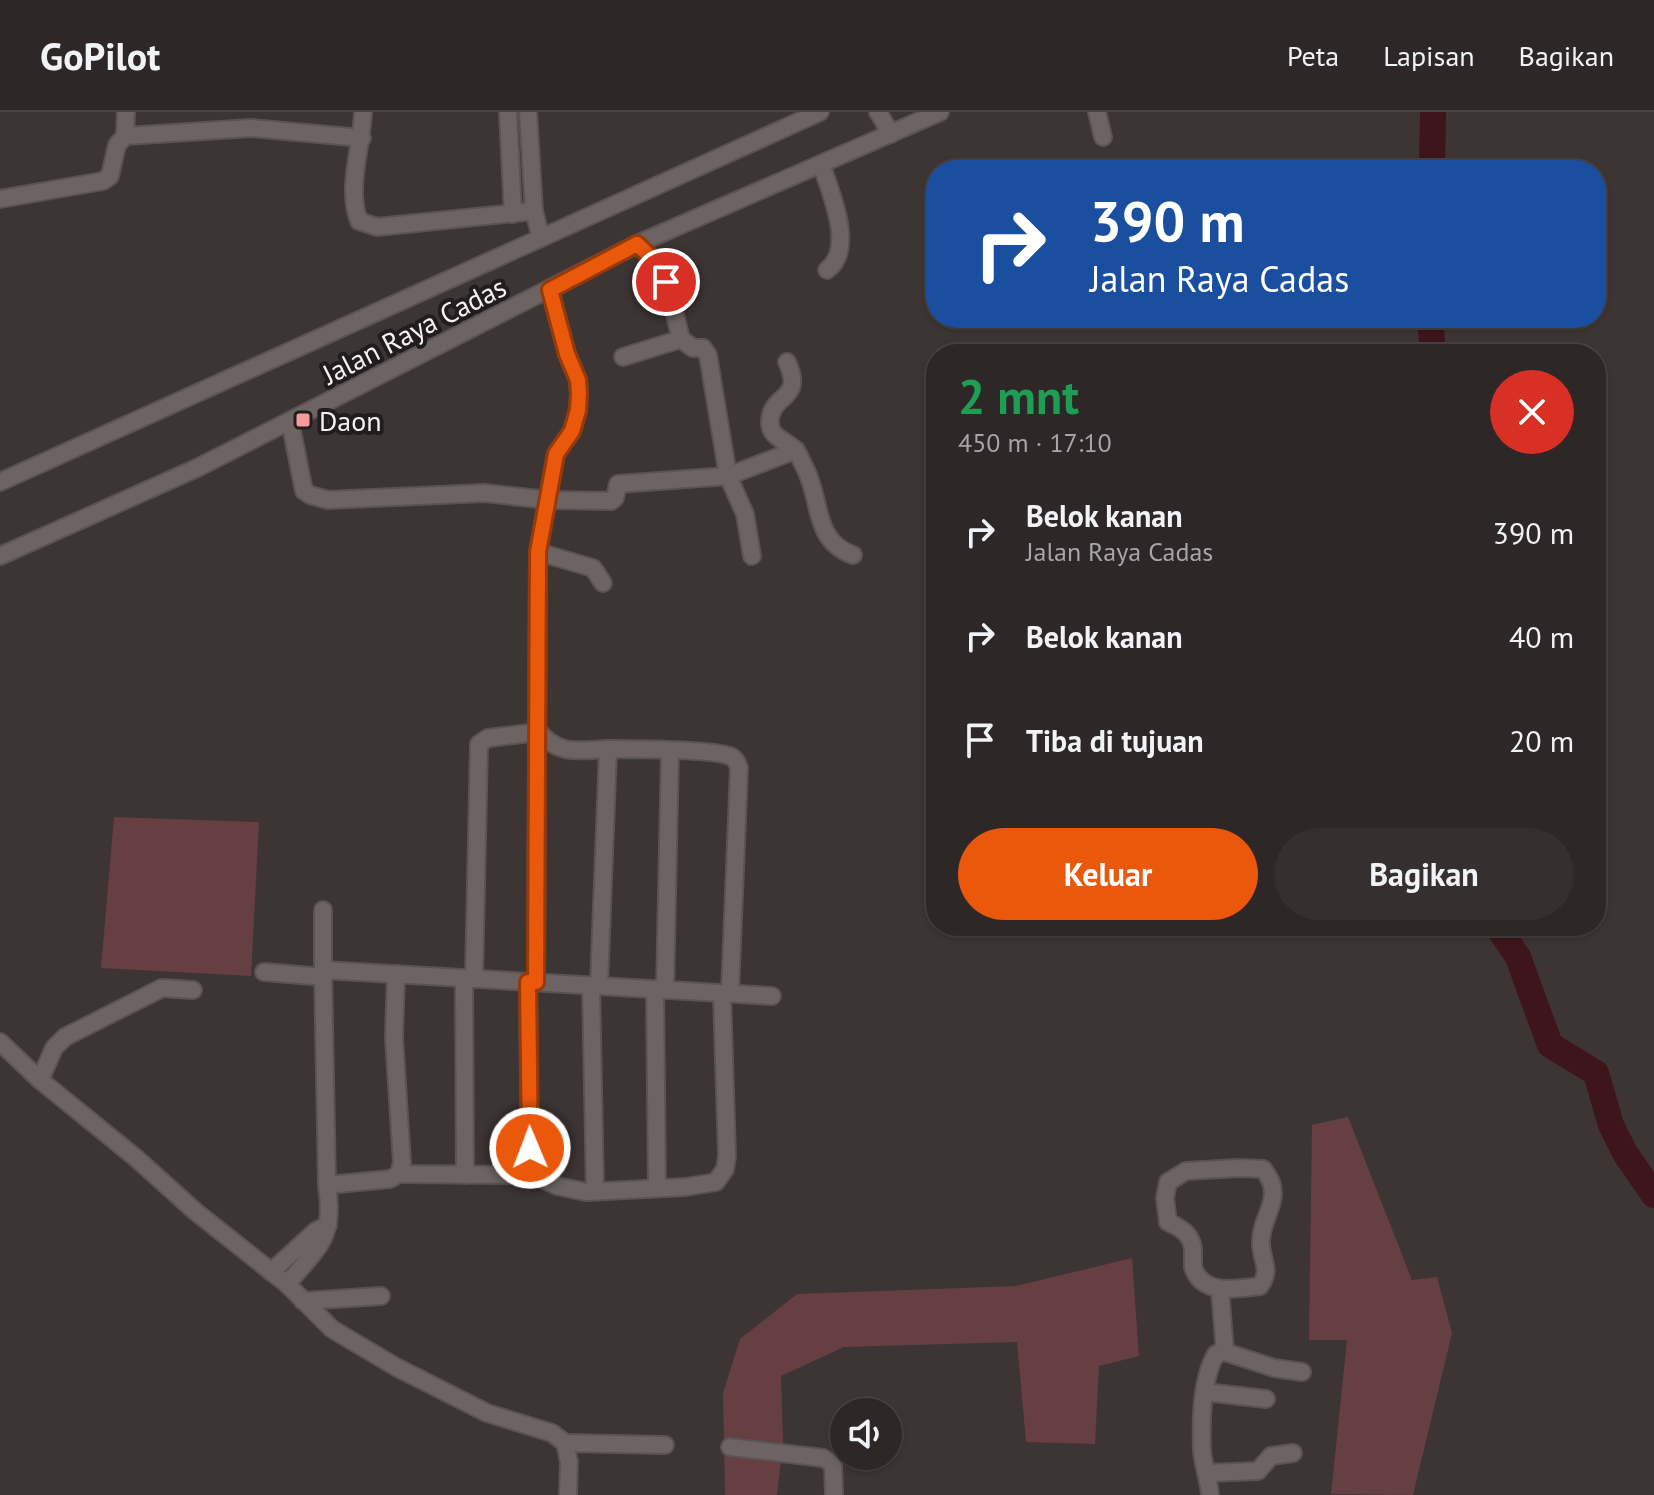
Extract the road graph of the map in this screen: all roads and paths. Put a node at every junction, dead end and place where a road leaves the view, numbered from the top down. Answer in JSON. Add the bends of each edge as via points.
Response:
{"nodes":[{"id":1,"x":126,"y":112,"type":"edge"},
{"id":2,"x":363,"y":112,"type":"edge"},
{"id":3,"x":508,"y":112,"type":"edge"},
{"id":4,"x":528,"y":112,"type":"edge"},
{"id":5,"x":820,"y":112,"type":"edge"},
{"id":6,"x":878,"y":112,"type":"edge"},
{"id":7,"x":940,"y":112,"type":"edge"},
{"id":8,"x":1097,"y":112,"type":"edge"},
{"id":9,"x":889,"y":131,"type":"junction"},
{"id":10,"x":125,"y":136,"type":"junction"},
{"id":11,"x":1103,"y":137,"type":"dead end"},
{"id":12,"x":362,"y":138,"type":"junction"},
{"id":13,"x":821,"y":164,"type":"junction"},
{"id":14,"x":0,"y":199,"type":"edge"},
{"id":15,"x":534,"y":211,"type":"junction"},
{"id":16,"x":513,"y":214,"type":"junction"},
{"id":17,"x":541,"y":238,"type":"junction"},
{"id":18,"x":637,"y":244,"type":"junction"},
{"id":19,"x":827,"y":270,"type":"dead end"},
{"id":20,"x":550,"y":290,"type":"junction"},
{"id":21,"x":681,"y":339,"type":"junction"},
{"id":22,"x":623,"y":357,"type":"dead end"},
{"id":23,"x":787,"y":362,"type":"dead end"},
{"id":24,"x":290,"y":421,"type":"junction"},
{"id":25,"x":796,"y":450,"type":"junction"},
{"id":26,"x":728,"y":476,"type":"junction"},
{"id":27,"x":0,"y":482,"type":"edge"},
{"id":28,"x":549,"y":500,"type":"junction"},
{"id":29,"x":538,"y":552,"type":"junction"},
{"id":30,"x":853,"y":555,"type":"dead end"},
{"id":31,"x":0,"y":556,"type":"edge"},
{"id":32,"x":752,"y":556,"type":"dead end"},
{"id":33,"x":603,"y":583,"type":"dead end"},
{"id":34,"x":539,"y":732,"type":"junction"},
{"id":35,"x":608,"y":749,"type":"junction"},
{"id":36,"x":670,"y":751,"type":"junction"},
{"id":37,"x":323,"y":910,"type":"dead end"},
{"id":38,"x":264,"y":972,"type":"dead end"},
{"id":39,"x":324,"y":974,"type":"junction"},
{"id":40,"x":396,"y":974,"type":"junction"},
{"id":41,"x":469,"y":978,"type":"junction"},
{"id":42,"x":532,"y":982,"type":"junction"},
{"id":43,"x":595,"y":986,"type":"junction"},
{"id":44,"x":660,"y":989,"type":"junction"},
{"id":45,"x":193,"y":990,"type":"dead end"},
{"id":46,"x":726,"y":993,"type":"junction"},
{"id":47,"x":772,"y":996,"type":"dead end"},
{"id":48,"x":0,"y":1042,"type":"edge"},
{"id":49,"x":40,"y":1080,"type":"junction"},
{"id":50,"x":399,"y":1174,"type":"junction"},
{"id":51,"x":465,"y":1175,"type":"junction"},
{"id":52,"x":530,"y":1176,"type":"junction"},
{"id":53,"x":327,"y":1185,"type":"junction"},
{"id":54,"x":657,"y":1188,"type":"junction"},
{"id":55,"x":595,"y":1191,"type":"junction"},
{"id":56,"x":328,"y":1225,"type":"junction"},
{"id":57,"x":271,"y":1272,"type":"junction"},
{"id":58,"x":287,"y":1284,"type":"junction"},
{"id":59,"x":1220,"y":1290,"type":"junction"},
{"id":60,"x":381,"y":1296,"type":"dead end"},
{"id":61,"x":303,"y":1301,"type":"junction"},
{"id":62,"x":1225,"y":1352,"type":"junction"},
{"id":63,"x":1302,"y":1372,"type":"dead end"},
{"id":64,"x":1205,"y":1392,"type":"junction"},
{"id":65,"x":1266,"y":1399,"type":"dead end"},
{"id":66,"x":565,"y":1443,"type":"junction"},
{"id":67,"x":665,"y":1445,"type":"dead end"},
{"id":68,"x":730,"y":1447,"type":"dead end"},
{"id":69,"x":1293,"y":1453,"type":"dead end"},
{"id":70,"x":1208,"y":1473,"type":"junction"},
{"id":71,"x":568,"y":1495,"type":"edge"},
{"id":72,"x":834,"y":1495,"type":"edge"},
{"id":73,"x":1210,"y":1495,"type":"edge"}],
"edges":[{"from":1,"to":10,"type":"street"},
{"from":2,"to":12,"type":"street"},
{"from":3,"to":16,"type":"street"},
{"from":4,"to":15,"type":"street"},
{"from":5,"to":17,"type":"street"},
{"from":6,"to":9,"type":"street"},
{"from":7,"to":9,"type":"street","name":"Jalan Raya Cadas"},
{"from":8,"to":11,"type":"street"},
{"from":9,"to":13,"type":"street","name":"Jalan Raya Cadas"},
{"from":10,"to":12,"type":"street","via":[[252,128]]},
{"from":10,"to":14,"type":"street","via":[[117,145],[110,176],[103,181]]},
{"from":12,"to":16,"type":"street","via":[[353,190],[359,221],[377,227]]},
{"from":13,"to":18,"type":"street","name":"Jalan Raya Cadas"},
{"from":13,"to":19,"type":"street","via":[[838,214],[839,251]]},
{"from":15,"to":16,"type":"street"},
{"from":15,"to":17,"type":"street"},
{"from":17,"to":27,"type":"street"},
{"from":18,"to":20,"type":"street","name":"Jalan Raya Cadas"},
{"from":18,"to":21,"type":"street","via":[[665,275]]},
{"from":20,"to":24,"type":"street","name":"Jalan Raya Cadas"},
{"from":20,"to":28,"type":"street","via":[[579,394],[572,431],[556,454]]},
{"from":21,"to":22,"type":"street"},
{"from":21,"to":26,"type":"street","via":[[708,355]]},
{"from":23,"to":25,"type":"street","via":[[793,384],[770,418],[774,436]]},
{"from":24,"to":28,"type":"street","via":[[301,481],[310,495],[328,500],[484,493]]},
{"from":24,"to":31,"type":"street","name":"Jalan Raya Cadas"},
{"from":25,"to":26,"type":"street"},
{"from":25,"to":30,"type":"street","via":[[824,531],[832,544]]},
{"from":26,"to":28,"type":"street","via":[[622,483],[611,501]]},
{"from":26,"to":32,"type":"street","via":[[745,514]]},
{"from":28,"to":29,"type":"street"},
{"from":29,"to":33,"type":"street","via":[[593,568]]},
{"from":29,"to":34,"type":"street"},
{"from":34,"to":35,"type":"street","via":[[562,750]]},
{"from":34,"to":41,"type":"street","via":[[488,738],[479,744]]},
{"from":34,"to":42,"type":"street"},
{"from":35,"to":36,"type":"street"},
{"from":35,"to":43,"type":"street"},
{"from":36,"to":44,"type":"street"},
{"from":36,"to":46,"type":"street","via":[[719,754],[731,757],[739,768]]},
{"from":37,"to":39,"type":"street"},
{"from":38,"to":39,"type":"street"},
{"from":39,"to":40,"type":"street"},
{"from":39,"to":53,"type":"street"},
{"from":40,"to":41,"type":"street"},
{"from":40,"to":50,"type":"street"},
{"from":41,"to":42,"type":"street"},
{"from":41,"to":51,"type":"street"},
{"from":42,"to":43,"type":"street"},
{"from":42,"to":52,"type":"street"},
{"from":43,"to":44,"type":"street"},
{"from":43,"to":55,"type":"street"},
{"from":44,"to":46,"type":"street"},
{"from":44,"to":54,"type":"street"},
{"from":45,"to":49,"type":"street","via":[[162,988],[65,1037]]},
{"from":46,"to":47,"type":"street"},
{"from":46,"to":54,"type":"street","via":[[725,1169],[716,1182]]},
{"from":48,"to":49,"type":"street"},
{"from":49,"to":57,"type":"street"},
{"from":50,"to":51,"type":"street"},
{"from":50,"to":53,"type":"street"},
{"from":51,"to":52,"type":"street"},
{"from":52,"to":55,"type":"street"},
{"from":53,"to":56,"type":"street"},
{"from":54,"to":55,"type":"street"},
{"from":56,"to":57,"type":"street"},
{"from":56,"to":58,"type":"street","via":[[325,1238]]},
{"from":57,"to":58,"type":"street"},
{"from":58,"to":61,"type":"street"},
{"from":59,"to":59,"type":"street","via":[[1203,1282],[1193,1266],[1193,1244],[1184,1229],[1168,1222],[1168,1182],[1186,1171],[1263,1169],[1273,1196],[1262,1227],[1266,1277],[1260,1286]]},
{"from":59,"to":62,"type":"street"},
{"from":60,"to":61,"type":"street"},
{"from":61,"to":66,"type":"street","via":[[332,1329],[396,1367],[487,1413],[552,1433]]},
{"from":62,"to":63,"type":"street"},
{"from":62,"to":64,"type":"street","via":[[1211,1363]]},
{"from":64,"to":65,"type":"street"},
{"from":64,"to":70,"type":"street","via":[[1202,1454]]},
{"from":66,"to":67,"type":"street"},
{"from":66,"to":71,"type":"street"},
{"from":68,"to":72,"type":"street","via":[[823,1458],[833,1464]]},
{"from":69,"to":70,"type":"street","via":[[1271,1456],[1258,1471]]},
{"from":70,"to":73,"type":"street"}]}
